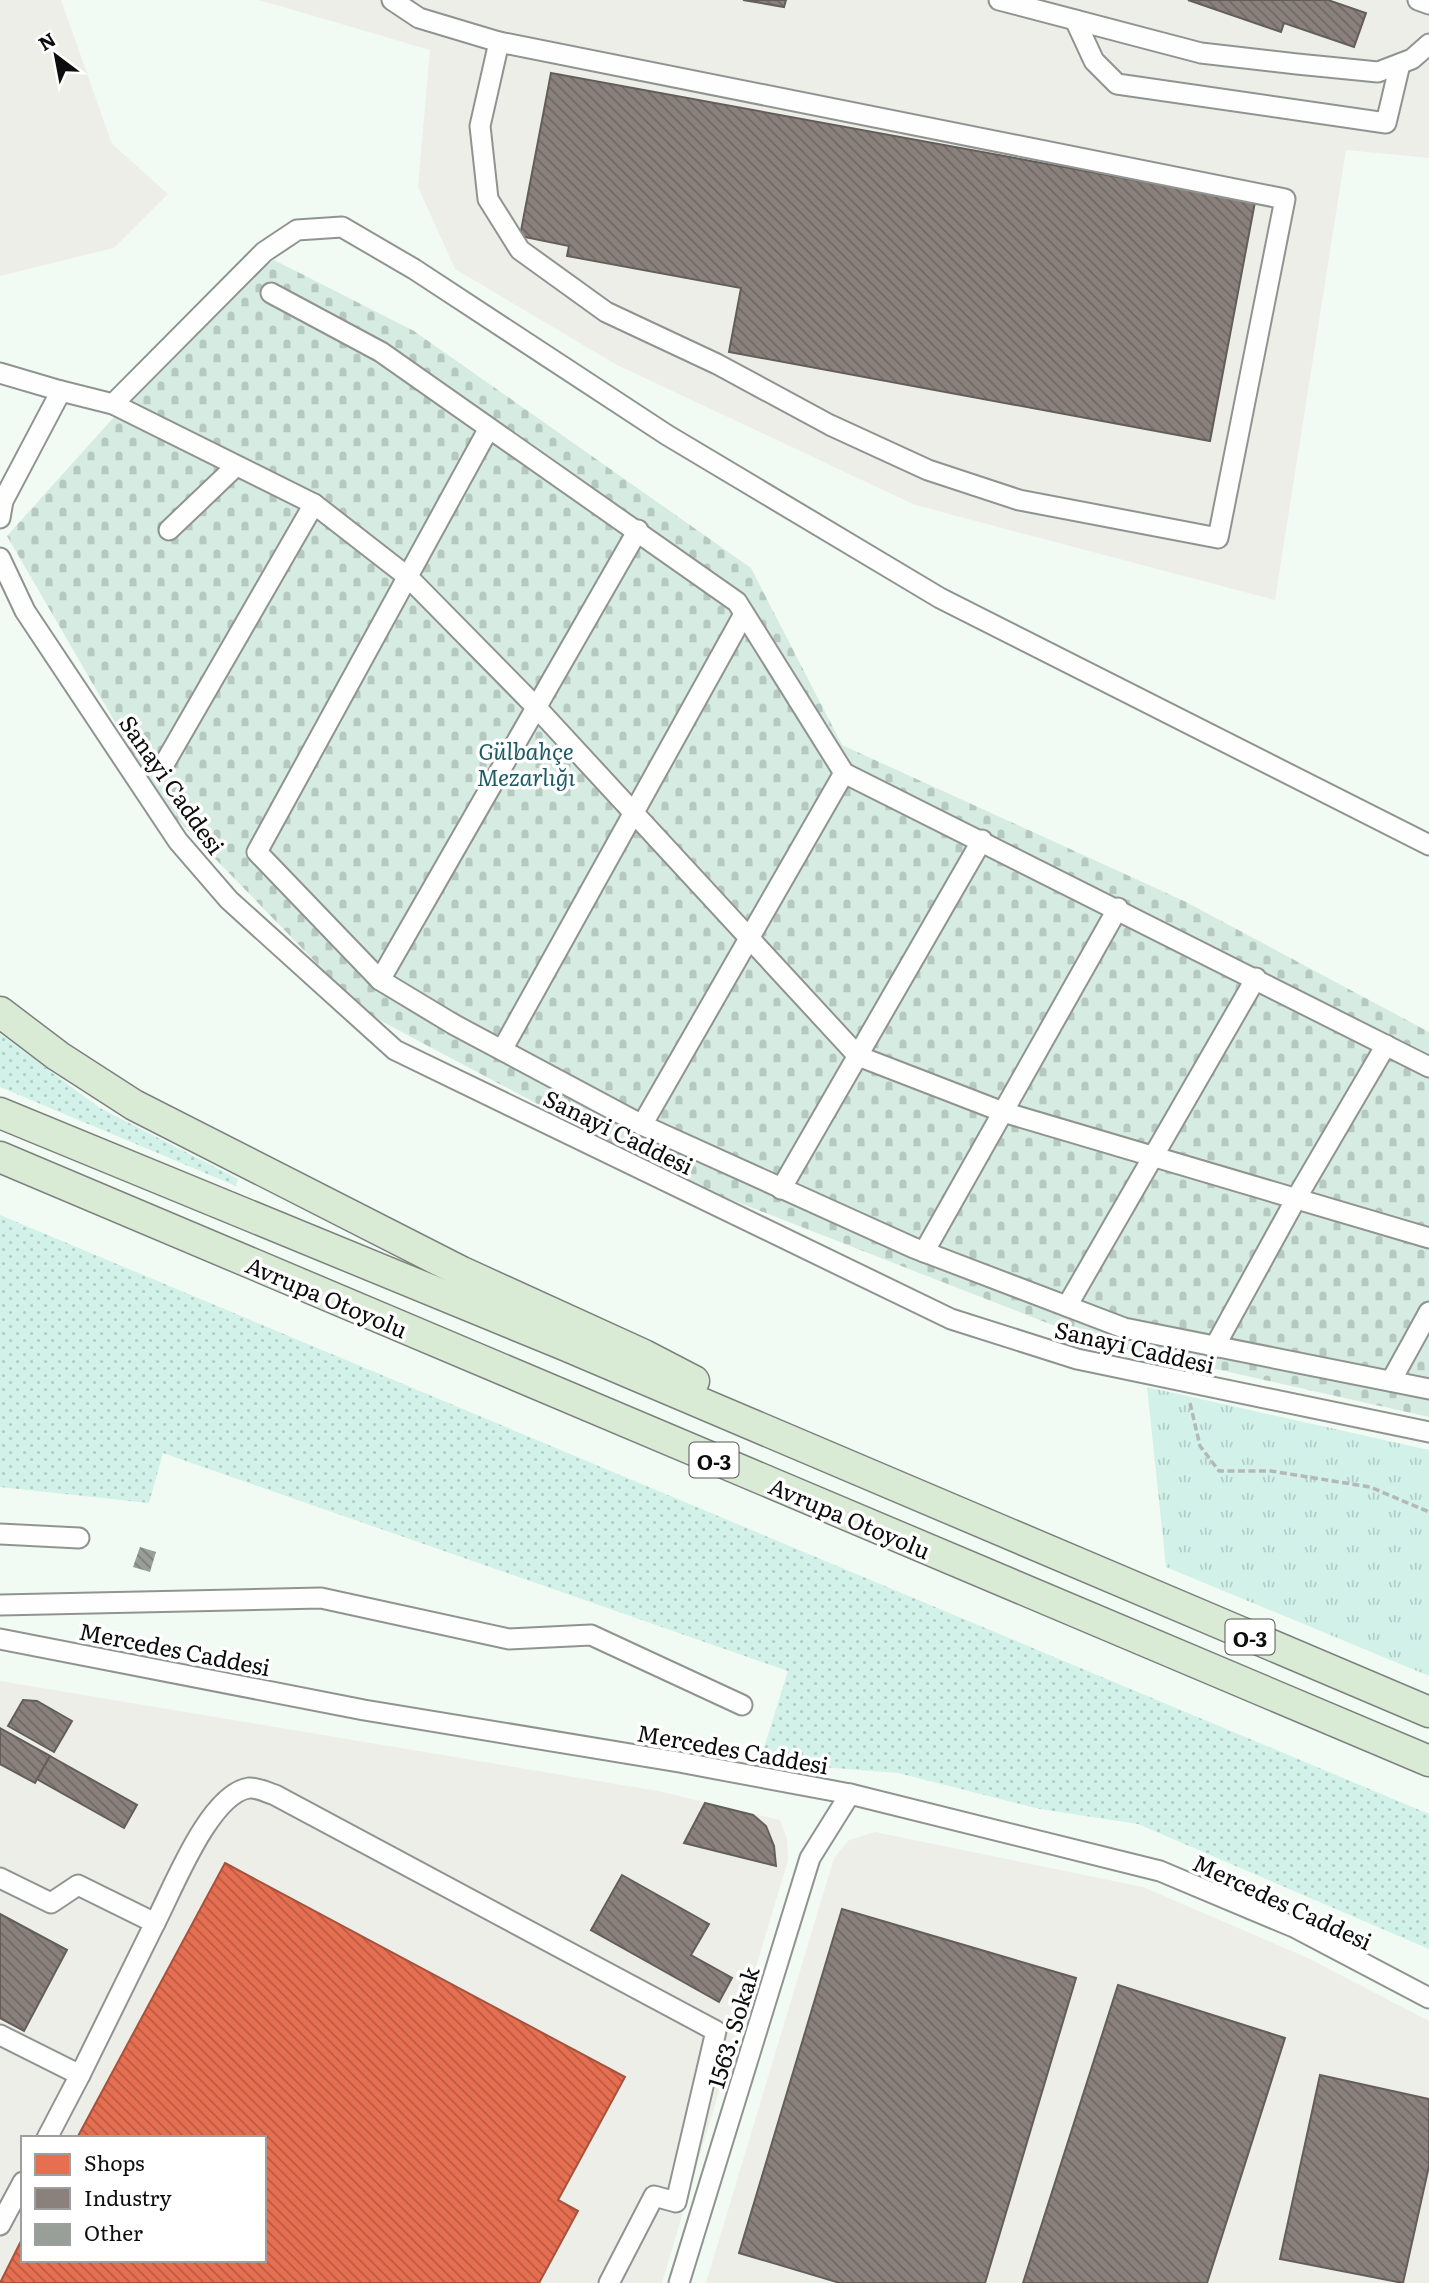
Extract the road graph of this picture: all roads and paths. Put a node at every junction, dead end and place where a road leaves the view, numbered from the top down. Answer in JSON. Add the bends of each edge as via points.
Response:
{"nodes":[{"id":1,"x":392,"y":0,"type":"edge"},
{"id":2,"x":999,"y":0,"type":"edge"},
{"id":3,"x":1418,"y":0,"type":"edge"},
{"id":4,"x":1032,"y":4,"type":"edge"},
{"id":5,"x":1429,"y":4,"type":"edge"},
{"id":6,"x":1075,"y":20,"type":"junction"},
{"id":7,"x":499,"y":42,"type":"junction"},
{"id":8,"x":1429,"y":44,"type":"edge"},
{"id":9,"x":1399,"y":64,"type":"junction"},
{"id":10,"x":271,"y":293,"type":"dead end"},
{"id":11,"x":0,"y":373,"type":"edge"},
{"id":12,"x":61,"y":391,"type":"junction"},
{"id":13,"x":113,"y":404,"type":"junction"},
{"id":14,"x":489,"y":428,"type":"junction"},
{"id":15,"x":235,"y":467,"type":"junction"},
{"id":16,"x":314,"y":504,"type":"junction"},
{"id":17,"x":0,"y":518,"type":"edge"},
{"id":18,"x":169,"y":530,"type":"dead end"},
{"id":19,"x":638,"y":530,"type":"junction"},
{"id":20,"x":0,"y":558,"type":"edge"},
{"id":21,"x":408,"y":577,"type":"junction"},
{"id":22,"x":744,"y":614,"type":"junction"},
{"id":23,"x":537,"y":708,"type":"junction"},
{"id":24,"x":163,"y":766,"type":"dead end"},
{"id":25,"x":844,"y":773,"type":"junction"},
{"id":26,"x":634,"y":816,"type":"junction"},
{"id":27,"x":982,"y":840,"type":"junction"},
{"id":28,"x":1429,"y":845,"type":"edge"},
{"id":29,"x":1118,"y":908,"type":"junction"},
{"id":30,"x":750,"y":937,"type":"junction"},
{"id":31,"x":1256,"y":978,"type":"junction"},
{"id":32,"x":380,"y":980,"type":"junction"},
{"id":33,"x":0,"y":1012,"type":"edge"},
{"id":34,"x":1386,"y":1045,"type":"junction"},
{"id":35,"x":502,"y":1050,"type":"junction"},
{"id":36,"x":858,"y":1056,"type":"junction"},
{"id":37,"x":1429,"y":1067,"type":"edge"},
{"id":38,"x":1003,"y":1112,"type":"junction"},
{"id":39,"x":0,"y":1113,"type":"edge"},
{"id":40,"x":642,"y":1125,"type":"junction"},
{"id":41,"x":0,"y":1157,"type":"edge"},
{"id":42,"x":1151,"y":1158,"type":"junction"},
{"id":43,"x":781,"y":1189,"type":"junction"},
{"id":44,"x":1297,"y":1197,"type":"junction"},
{"id":45,"x":1429,"y":1238,"type":"edge"},
{"id":46,"x":924,"y":1252,"type":"junction"},
{"id":47,"x":1067,"y":1306,"type":"junction"},
{"id":48,"x":1429,"y":1312,"type":"edge"},
{"id":49,"x":1214,"y":1348,"type":"junction"},
{"id":50,"x":1391,"y":1381,"type":"junction"},
{"id":51,"x":1186,"y":1383,"type":"junction"},
{"id":52,"x":1429,"y":1388,"type":"edge"},
{"id":53,"x":770,"y":1432,"type":"junction"},
{"id":54,"x":1429,"y":1432,"type":"edge"},
{"id":55,"x":1429,"y":1512,"type":"edge"},
{"id":56,"x":0,"y":1534,"type":"edge"},
{"id":57,"x":79,"y":1538,"type":"dead end"},
{"id":58,"x":0,"y":1605,"type":"edge"},
{"id":59,"x":0,"y":1639,"type":"edge"},
{"id":60,"x":742,"y":1705,"type":"dead end"},
{"id":61,"x":1429,"y":1712,"type":"edge"},
{"id":62,"x":1429,"y":1761,"type":"edge"},
{"id":63,"x":850,"y":1794,"type":"junction"},
{"id":64,"x":0,"y":1878,"type":"edge"},
{"id":65,"x":155,"y":1923,"type":"junction"},
{"id":66,"x":1429,"y":1998,"type":"edge"},
{"id":67,"x":0,"y":2035,"type":"edge"},
{"id":68,"x":80,"y":2075,"type":"junction"},
{"id":69,"x":48,"y":2136,"type":"edge"},
{"id":70,"x":21,"y":2186,"type":"edge"},
{"id":71,"x":0,"y":2225,"type":"edge"},
{"id":72,"x":609,"y":2283,"type":"edge"},
{"id":73,"x":679,"y":2283,"type":"edge"}],
"edges":[{"from":1,"to":7,"type":"street","via":[[419,18]]},
{"from":2,"to":4,"type":"street"},
{"from":3,"to":5,"type":"street"},
{"from":4,"to":6,"type":"street"},
{"from":6,"to":9,"type":"street","via":[[1201,52],[1378,72]]},
{"from":6,"to":9,"type":"street","via":[[1094,61],[1117,84],[1386,123]]},
{"from":7,"to":7,"type":"street","via":[[1285,199],[1218,538],[1019,500],[928,470],[606,312],[520,250],[488,199],[480,126]]},
{"from":8,"to":9,"type":"street","via":[[1412,60]]},
{"from":10,"to":14,"type":"street","via":[[381,352]]},
{"from":11,"to":12,"type":"street"},
{"from":12,"to":13,"type":"street"},
{"from":12,"to":17,"type":"street","via":[[3,501]]},
{"from":13,"to":15,"type":"street"},
{"from":13,"to":28,"type":"street","via":[[264,252],[297,230],[341,228],[414,269],[667,435],[940,598]]},
{"from":14,"to":19,"type":"street"},
{"from":14,"to":21,"type":"street"},
{"from":15,"to":16,"type":"street"},
{"from":15,"to":18,"type":"street"},
{"from":16,"to":21,"type":"street"},
{"from":16,"to":24,"type":"street"},
{"from":19,"to":22,"type":"street","via":[[737,602]]},
{"from":19,"to":23,"type":"street"},
{"from":20,"to":51,"type":"street","name":"Sanayi Caddesi","via":[[25,611],[178,841],[229,900],[395,1050],[951,1319],[1077,1359]]},
{"from":21,"to":23,"type":"street"},
{"from":21,"to":32,"type":"street","via":[[257,852]]},
{"from":22,"to":25,"type":"street"},
{"from":22,"to":26,"type":"street"},
{"from":23,"to":26,"type":"street"},
{"from":23,"to":32,"type":"street"},
{"from":25,"to":27,"type":"street"},
{"from":25,"to":30,"type":"street"},
{"from":26,"to":30,"type":"street"},
{"from":26,"to":35,"type":"street"},
{"from":27,"to":29,"type":"street"},
{"from":27,"to":36,"type":"street"},
{"from":29,"to":31,"type":"street"},
{"from":29,"to":38,"type":"street"},
{"from":30,"to":36,"type":"street"},
{"from":30,"to":40,"type":"street"},
{"from":31,"to":34,"type":"street"},
{"from":31,"to":42,"type":"street"},
{"from":32,"to":35,"type":"street"},
{"from":33,"to":53,"type":"highway","via":[[134,1105],[462,1272],[644,1355],[712,1391]]},
{"from":34,"to":37,"type":"street"},
{"from":34,"to":44,"type":"street"},
{"from":35,"to":40,"type":"street"},
{"from":36,"to":38,"type":"street"},
{"from":36,"to":43,"type":"street"},
{"from":38,"to":42,"type":"street"},
{"from":38,"to":46,"type":"street"},
{"from":39,"to":53,"type":"highway","name":"Avrupa Otoyolu","number":"O-3"},
{"from":40,"to":43,"type":"street"},
{"from":41,"to":62,"type":"highway","name":"Avrupa Otoyolu","number":"O-3"},
{"from":42,"to":44,"type":"street"},
{"from":42,"to":47,"type":"street"},
{"from":43,"to":46,"type":"street"},
{"from":44,"to":45,"type":"street"},
{"from":44,"to":49,"type":"street"},
{"from":46,"to":47,"type":"street"},
{"from":47,"to":49,"type":"street","via":[[1124,1328]]},
{"from":48,"to":50,"type":"street"},
{"from":49,"to":50,"type":"street"},
{"from":50,"to":52,"type":"street"},
{"from":51,"to":54,"type":"street","name":"Sanayi Caddesi"},
{"from":51,"to":55,"type":"path","via":[[1200,1446],[1219,1471],[1271,1471],[1370,1487]]},
{"from":53,"to":61,"type":"highway","name":"Avrupa Otoyolu","number":"O-3"},
{"from":56,"to":57,"type":"street"},
{"from":58,"to":60,"type":"street","via":[[321,1598],[509,1639],[591,1635]]},
{"from":59,"to":63,"type":"street","name":"Mercedes Caddesi","via":[[364,1710]]},
{"from":63,"to":66,"type":"street","name":"Mercedes Caddesi","via":[[1160,1871],[1296,1928]]},
{"from":63,"to":73,"type":"street","name":"1563. Sokak","via":[[810,1858]]},
{"from":64,"to":65,"type":"street","via":[[51,1903],[78,1885]]},
{"from":65,"to":68,"type":"street"},
{"from":65,"to":72,"type":"street","via":[[206,1824],[233,1794],[251,1788],[275,1795],[716,2031],[676,2202],[653,2196]]},
{"from":67,"to":68,"type":"street"},
{"from":68,"to":69,"type":"street"},
{"from":70,"to":71,"type":"street"}]}
